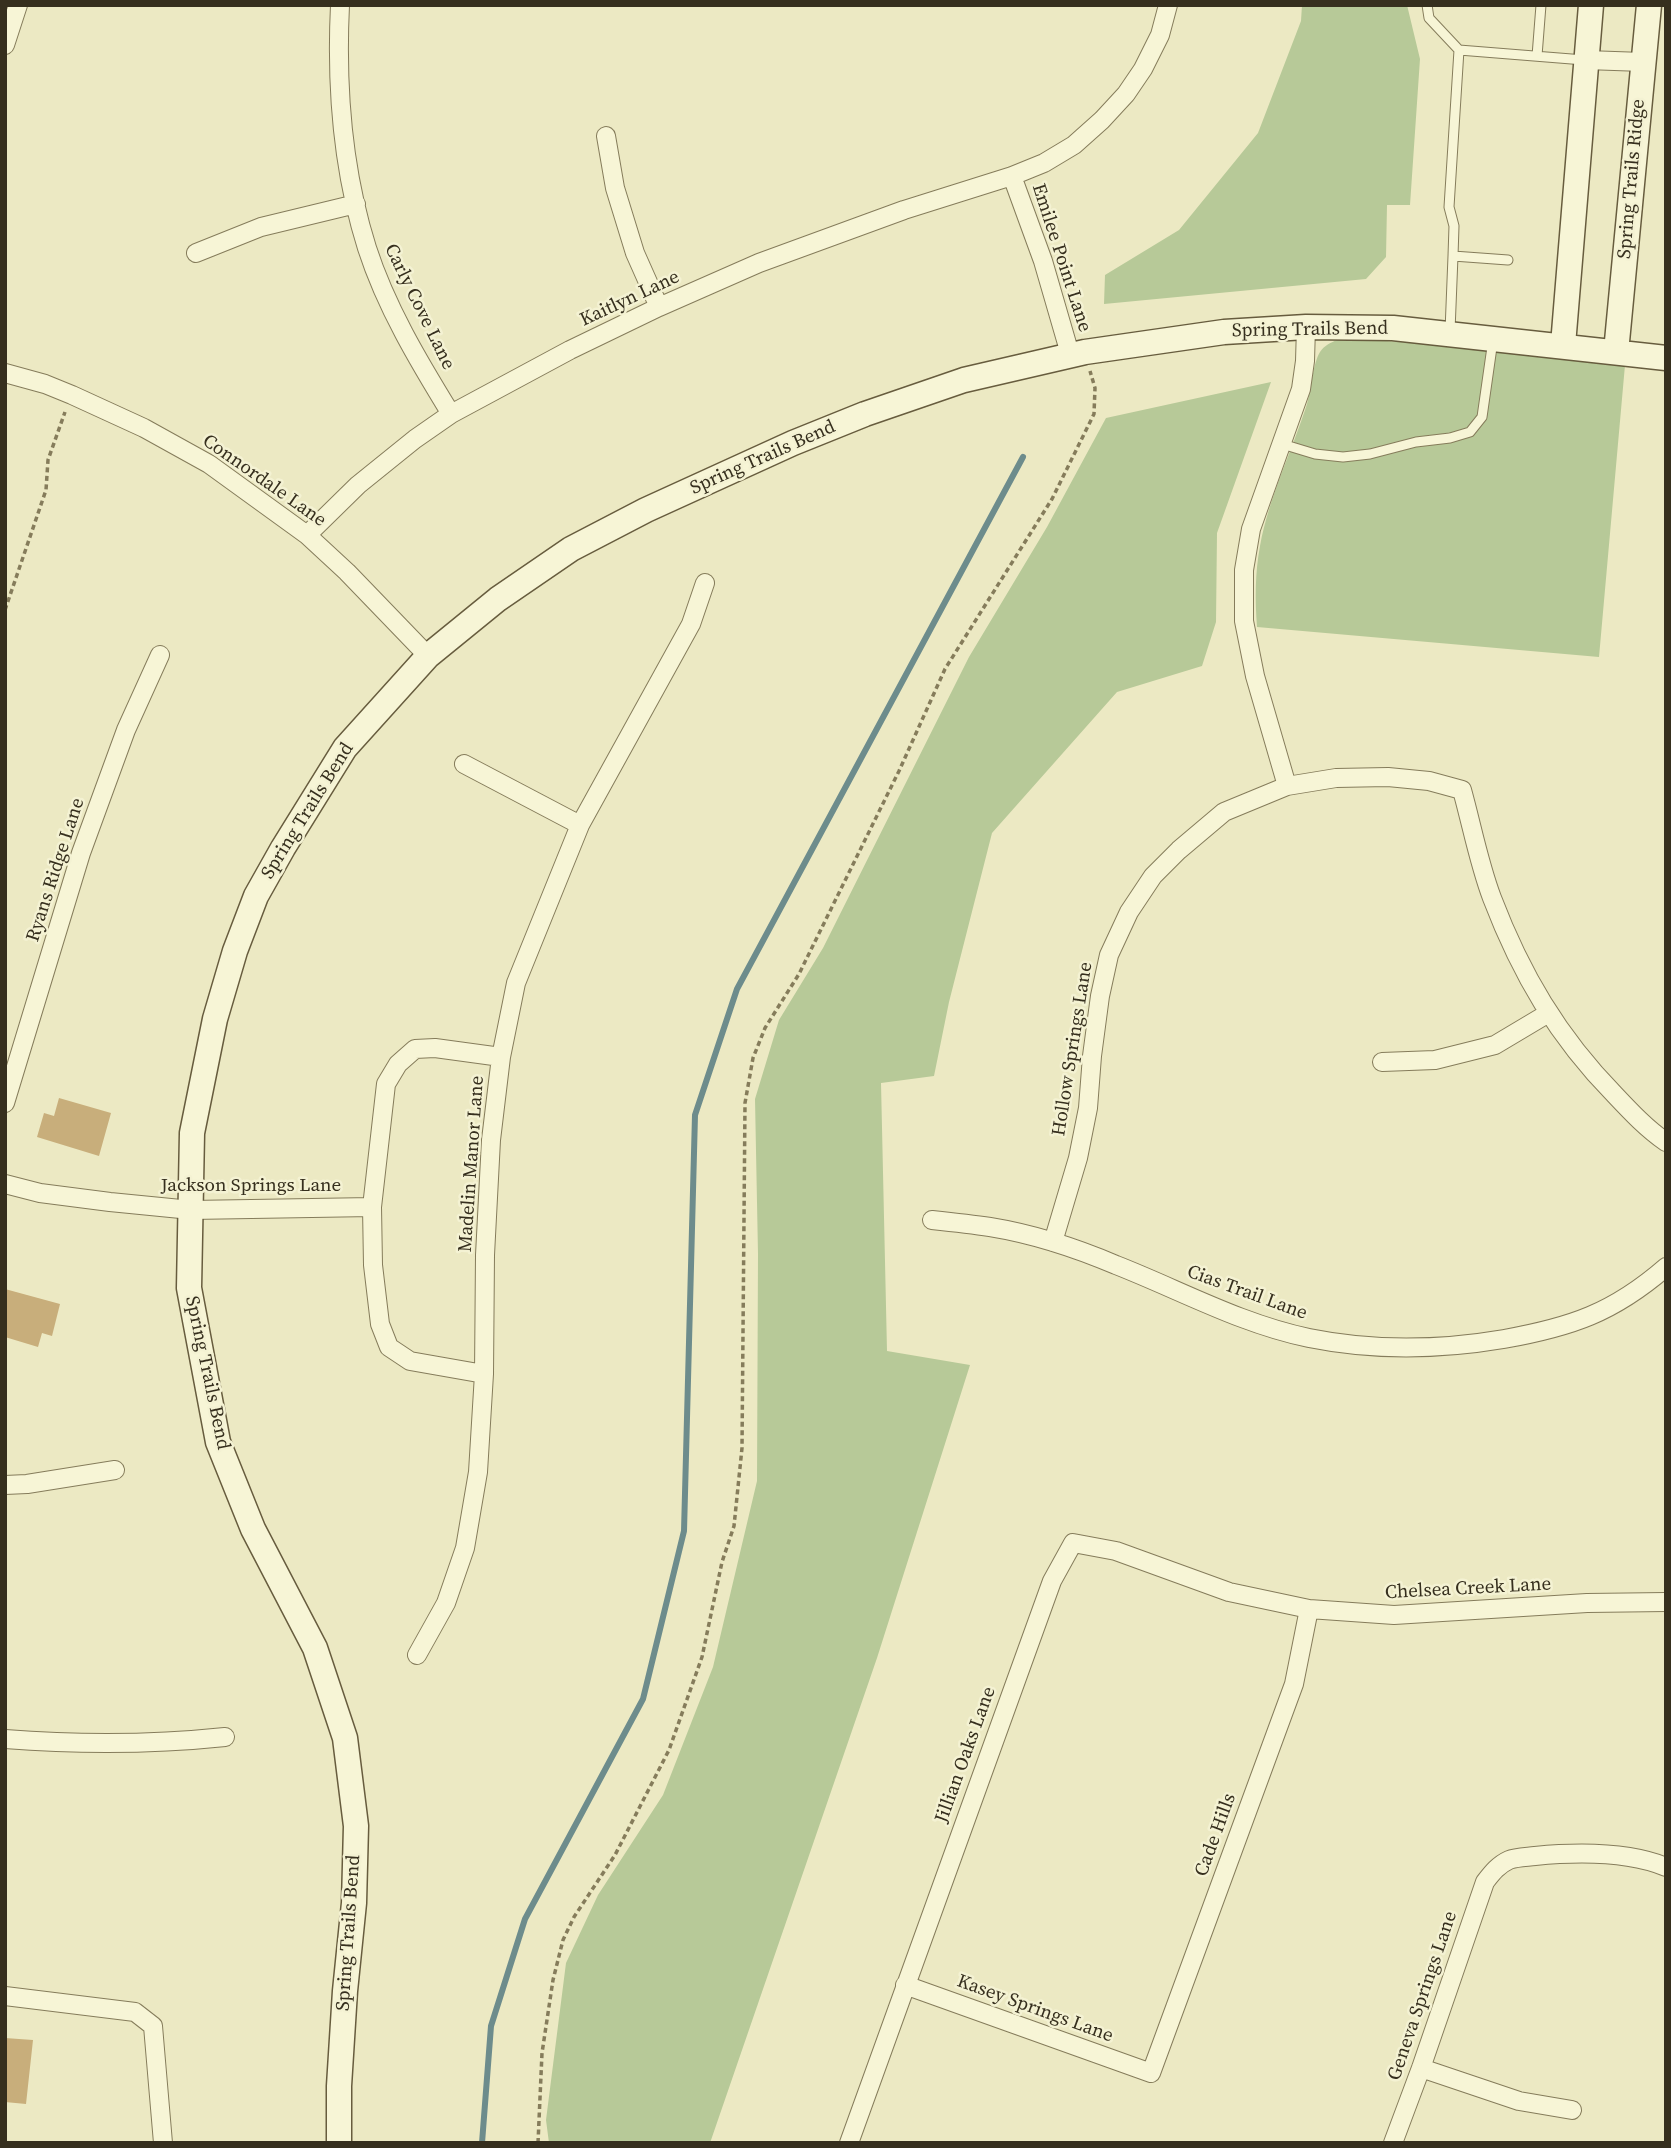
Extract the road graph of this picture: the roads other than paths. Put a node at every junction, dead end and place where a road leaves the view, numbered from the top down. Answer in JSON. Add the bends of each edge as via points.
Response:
{"nodes":[{"id":1,"x":18,"y":5,"type":"edge"},
{"id":2,"x":340,"y":5,"type":"edge"},
{"id":3,"x":1168,"y":5,"type":"edge"},
{"id":4,"x":1427,"y":5,"type":"edge"},
{"id":5,"x":1541,"y":5,"type":"edge"},
{"id":6,"x":1591,"y":5,"type":"edge"},
{"id":7,"x":1648,"y":5,"type":"edge"},
{"id":8,"x":5,"y":45,"type":"edge"},
{"id":9,"x":1460,"y":50,"type":"junction"},
{"id":10,"x":1537,"y":56,"type":"junction"},
{"id":11,"x":1586,"y":60,"type":"junction"},
{"id":12,"x":1643,"y":62,"type":"junction"},
{"id":13,"x":606,"y":136,"type":"dead end"},
{"id":14,"x":1012,"y":176,"type":"junction"},
{"id":15,"x":355,"y":204,"type":"junction"},
{"id":16,"x":196,"y":253,"type":"dead end"},
{"id":17,"x":1453,"y":256,"type":"junction"},
{"id":18,"x":1508,"y":260,"type":"dead end"},
{"id":19,"x":659,"y":307,"type":"junction"},
{"id":20,"x":1307,"y":327,"type":"junction"},
{"id":21,"x":1450,"y":333,"type":"junction"},
{"id":22,"x":1493,"y":340,"type":"junction"},
{"id":23,"x":1563,"y":345,"type":"junction"},
{"id":24,"x":1616,"y":352,"type":"junction"},
{"id":25,"x":1078,"y":353,"type":"junction"},
{"id":26,"x":1666,"y":358,"type":"edge"},
{"id":27,"x":5,"y":373,"type":"edge"},
{"id":28,"x":451,"y":414,"type":"junction"},
{"id":29,"x":1282,"y":444,"type":"junction"},
{"id":30,"x":307,"y":535,"type":"junction"},
{"id":31,"x":705,"y":583,"type":"dead end"},
{"id":32,"x":160,"y":655,"type":"dead end"},
{"id":33,"x":428,"y":656,"type":"junction"},
{"id":34,"x":464,"y":764,"type":"dead end"},
{"id":35,"x":1287,"y":786,"type":"junction"},
{"id":36,"x":580,"y":825,"type":"junction"},
{"id":37,"x":1548,"y":1014,"type":"junction"},
{"id":38,"x":502,"y":1057,"type":"junction"},
{"id":39,"x":1382,"y":1062,"type":"dead end"},
{"id":40,"x":5,"y":1103,"type":"edge"},
{"id":41,"x":1666,"y":1142,"type":"edge"},
{"id":42,"x":5,"y":1184,"type":"edge"},
{"id":43,"x":372,"y":1207,"type":"junction"},
{"id":44,"x":191,"y":1210,"type":"junction"},
{"id":45,"x":932,"y":1220,"type":"dead end"},
{"id":46,"x":1053,"y":1242,"type":"junction"},
{"id":47,"x":1666,"y":1268,"type":"edge"},
{"id":48,"x":484,"y":1374,"type":"junction"},
{"id":49,"x":116,"y":1470,"type":"dead end"},
{"id":50,"x":5,"y":1485,"type":"edge"},
{"id":51,"x":1073,"y":1543,"type":"joint"},
{"id":52,"x":1666,"y":1602,"type":"edge"},
{"id":53,"x":1309,"y":1609,"type":"junction"},
{"id":54,"x":417,"y":1655,"type":"dead end"},
{"id":55,"x":225,"y":1737,"type":"dead end"},
{"id":56,"x":5,"y":1739,"type":"edge"},
{"id":57,"x":1666,"y":1867,"type":"edge"},
{"id":58,"x":905,"y":1985,"type":"junction"},
{"id":59,"x":5,"y":1996,"type":"edge"},
{"id":60,"x":1421,"y":2068,"type":"junction"},
{"id":61,"x":1152,"y":2073,"type":"joint"},
{"id":62,"x":1572,"y":2110,"type":"dead end"},
{"id":63,"x":163,"y":2143,"type":"edge"},
{"id":64,"x":339,"y":2143,"type":"edge"},
{"id":65,"x":849,"y":2143,"type":"edge"},
{"id":66,"x":1393,"y":2143,"type":"edge"}],
"edges":[{"from":1,"to":8,"type":"street"},
{"from":2,"to":15,"type":"street","name":"Carly Cove Lane","via":[[339,99]]},
{"from":3,"to":14,"type":"street","via":[[1160,36],[1126,94],[1074,145]]},
{"from":4,"to":9,"type":"lane","via":[[1429,18]]},
{"from":5,"to":10,"type":"lane"},
{"from":6,"to":11,"type":"street"},
{"from":7,"to":12,"type":"street","name":"Spring Trails Ridge"},
{"from":9,"to":10,"type":"lane"},
{"from":9,"to":17,"type":"lane","via":[[1449,207]]},
{"from":10,"to":11,"type":"lane"},
{"from":11,"to":12,"type":"street"},
{"from":11,"to":23,"type":"street"},
{"from":12,"to":24,"type":"street","name":"Spring Trails Ridge"},
{"from":13,"to":19,"type":"street","via":[[631,240]]},
{"from":14,"to":19,"type":"street","name":"Kaitlyn Lane","via":[[830,236]]},
{"from":14,"to":25,"type":"street","name":"Emilee Point Lane"},
{"from":15,"to":16,"type":"street","via":[[261,227]]},
{"from":15,"to":28,"type":"street","name":"Carly Cove Lane","via":[[367,249],[391,306]]},
{"from":17,"to":18,"type":"lane"},
{"from":17,"to":21,"type":"lane"},
{"from":19,"to":28,"type":"street","name":"Kaitlyn Lane"},
{"from":20,"to":21,"type":"street","name":"Spring Trails Bend"},
{"from":20,"to":25,"type":"street","name":"Spring Trails Bend","via":[[1224,332]]},
{"from":20,"to":29,"type":"street","via":[[1301,389]]},
{"from":21,"to":22,"type":"street","name":"Spring Trails Bend"},
{"from":22,"to":23,"type":"street","name":"Spring Trails Bend"},
{"from":22,"to":29,"type":"lane","via":[[1482,417],[1470,432],[1343,457]]},
{"from":23,"to":24,"type":"street","name":"Spring Trails Bend"},
{"from":24,"to":26,"type":"street","name":"Spring Trails Bend"},
{"from":25,"to":33,"type":"street","name":"Spring Trails Bend","via":[[964,380],[865,414],[646,510],[571,549],[498,599]]},
{"from":27,"to":30,"type":"street","name":"Connordale Lane","via":[[45,384],[144,428],[209,464]]},
{"from":28,"to":30,"type":"street","name":"Kaitlyn Lane","via":[[358,485]]},
{"from":29,"to":35,"type":"street","via":[[1251,529],[1244,570],[1244,621]]},
{"from":30,"to":33,"type":"street","name":"Connordale Lane"},
{"from":31,"to":36,"type":"street","name":"Madelin Manor Lane","via":[[691,624]]},
{"from":32,"to":40,"type":"street","name":"Ryans Ridge Lane","via":[[126,730],[81,853]]},
{"from":33,"to":44,"type":"street","name":"Spring Trails Bend","via":[[345,748],[256,895],[215,1019],[192,1133]]},
{"from":34,"to":36,"type":"street"},
{"from":35,"to":37,"type":"street","name":"Hollow Springs Lane","via":[[1336,778],[1388,777],[1462,790],[1491,896]]},
{"from":35,"to":46,"type":"street","name":"Hollow Springs Lane","via":[[1224,812],[1153,876],[1129,912],[1109,955],[1088,1108]]},
{"from":36,"to":38,"type":"street","name":"Madelin Manor Lane","via":[[516,983]]},
{"from":37,"to":39,"type":"street","via":[[1495,1045],[1435,1060]]},
{"from":37,"to":41,"type":"street","via":[[1587,1067]]},
{"from":38,"to":43,"type":"street","via":[[415,1049],[398,1064],[386,1084]]},
{"from":38,"to":48,"type":"street","name":"Madelin Manor Lane","via":[[490,1152]]},
{"from":42,"to":44,"type":"street","name":"Jackson Springs Lane","via":[[40,1193]]},
{"from":43,"to":44,"type":"street","name":"Jackson Springs Lane"},
{"from":43,"to":48,"type":"street","via":[[374,1277],[380,1324],[389,1347],[410,1361]]},
{"from":44,"to":64,"type":"street","name":"Spring Trails Bend","via":[[189,1288],[218,1442],[253,1529],[315,1648],[345,1738],[356,1826]]},
{"from":45,"to":46,"type":"street","name":"Cias Trail Lane"},
{"from":46,"to":47,"type":"street","name":"Cias Trail Lane","via":[[1236,1316],[1308,1338],[1371,1348],[1461,1346],[1558,1328],[1622,1300]]},
{"from":48,"to":54,"type":"street","name":"Madelin Manor Lane","via":[[478,1472],[465,1548],[446,1603]]},
{"from":49,"to":50,"type":"street"},
{"from":51,"to":53,"type":"street","name":"Chelsea Creek Lane","via":[[1116,1551],[1229,1592]]},
{"from":51,"to":58,"type":"street","name":"Jillian Oaks Lane","via":[[1052,1581]]},
{"from":52,"to":53,"type":"street","name":"Chelsea Creek Lane","via":[[1394,1615]]},
{"from":53,"to":61,"type":"street","name":"Cade Hills","via":[[1294,1684]]},
{"from":55,"to":56,"type":"street","via":[[117,1745]]},
{"from":57,"to":60,"type":"street","name":"Geneva Springs Lane","via":[[1607,1855],[1560,1853],[1511,1859],[1497,1866],[1485,1882]]},
{"from":58,"to":61,"type":"street","name":"Kasey Springs Lane"},
{"from":58,"to":65,"type":"street","name":"Jillian Oaks Lane"},
{"from":59,"to":63,"type":"street","via":[[135,2012],[153,2026]]},
{"from":60,"to":62,"type":"street","via":[[1519,2101]]},
{"from":60,"to":66,"type":"street","name":"Geneva Springs Lane"}]}
